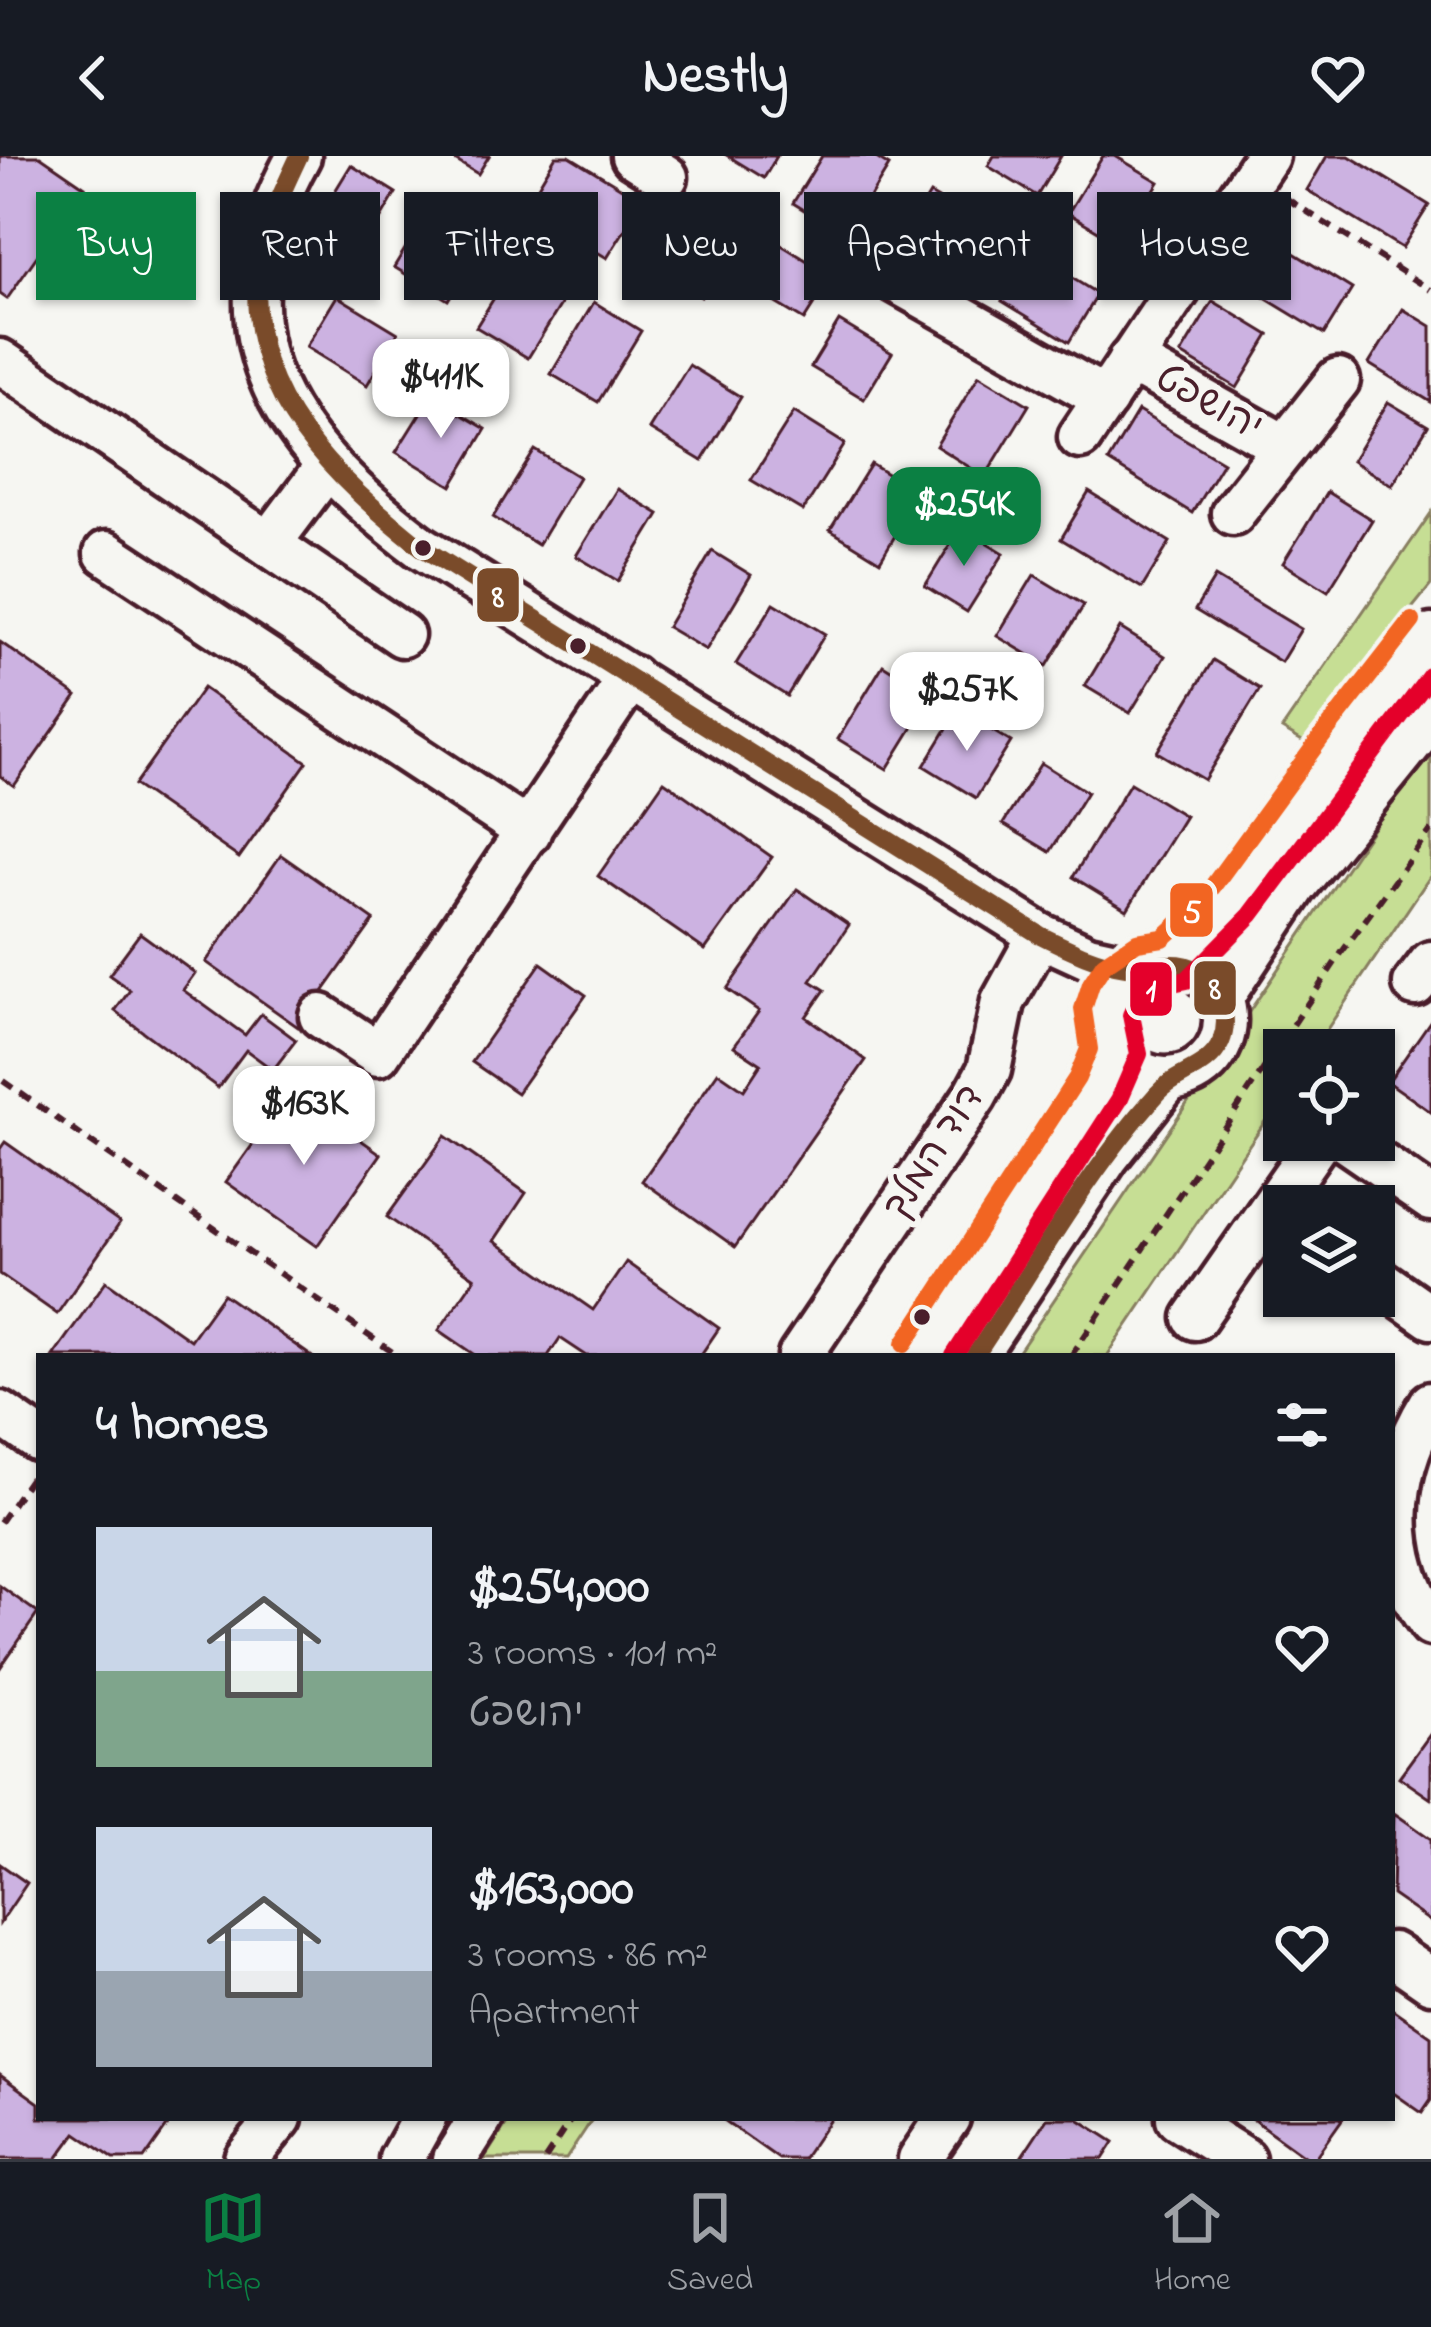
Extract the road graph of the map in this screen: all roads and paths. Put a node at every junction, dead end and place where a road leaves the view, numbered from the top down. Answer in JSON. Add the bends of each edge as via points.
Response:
{"nodes":[{"id":1,"x":299,"y":156,"type":"edge"},
{"id":2,"x":1246,"y":163,"type":"edge"},
{"id":3,"x":1431,"y":290,"type":"edge"},
{"id":4,"x":930,"y":300,"type":"edge"},
{"id":5,"x":0,"y":361,"type":"edge"},
{"id":6,"x":1130,"y":361,"type":"junction"},
{"id":7,"x":1338,"y":380,"type":"dead end"},
{"id":8,"x":1106,"y":399,"type":"junction"},
{"id":9,"x":1080,"y":437,"type":"dead end"},
{"id":10,"x":1285,"y":447,"type":"junction"},
{"id":11,"x":326,"y":468,"type":"junction"},
{"id":12,"x":1233,"y":512,"type":"dead end"},
{"id":13,"x":269,"y":544,"type":"junction"},
{"id":14,"x":106,"y":553,"type":"dead end"},
{"id":15,"x":402,"y":635,"type":"dead end"},
{"id":16,"x":1431,"y":636,"type":"edge"},
{"id":17,"x":631,"y":677,"type":"junction"},
{"id":18,"x":1431,"y":718,"type":"edge"},
{"id":19,"x":1431,"y":830,"type":"edge"},
{"id":20,"x":529,"y":832,"type":"junction"},
{"id":21,"x":1040,"y":935,"type":"junction"},
{"id":22,"x":1155,"y":964,"type":"junction"},
{"id":23,"x":1221,"y":998,"type":"junction"},
{"id":24,"x":321,"y":1016,"type":"dead end"},
{"id":25,"x":1111,"y":1030,"type":"junction"},
{"id":26,"x":1169,"y":1079,"type":"junction"},
{"id":27,"x":3,"y":1081,"type":"edge"},
{"id":28,"x":1376,"y":1161,"type":"edge"},
{"id":29,"x":1431,"y":1199,"type":"edge"},
{"id":30,"x":1263,"y":1230,"type":"edge"},
{"id":31,"x":1395,"y":1292,"type":"edge"},
{"id":32,"x":1431,"y":1317,"type":"edge"},
{"id":33,"x":1196,"y":1318,"type":"dead end"},
{"id":34,"x":394,"y":1353,"type":"edge"},
{"id":35,"x":802,"y":1353,"type":"edge"},
{"id":36,"x":927,"y":1353,"type":"edge"},
{"id":37,"x":977,"y":1353,"type":"edge"},
{"id":38,"x":1072,"y":1353,"type":"edge"},
{"id":39,"x":1431,"y":1404,"type":"edge"},
{"id":40,"x":0,"y":1413,"type":"edge"},
{"id":41,"x":36,"y":1438,"type":"edge"},
{"id":42,"x":36,"y":1470,"type":"edge"},
{"id":43,"x":0,"y":1522,"type":"edge"},
{"id":44,"x":1431,"y":1624,"type":"edge"},
{"id":45,"x":1395,"y":1956,"type":"edge"},
{"id":46,"x":1431,"y":1981,"type":"edge"},
{"id":47,"x":278,"y":2121,"type":"edge"},
{"id":48,"x":422,"y":2121,"type":"edge"},
{"id":49,"x":479,"y":2121,"type":"edge"},
{"id":50,"x":570,"y":2121,"type":"edge"},
{"id":51,"x":946,"y":2121,"type":"edge"},
{"id":52,"x":1183,"y":2121,"type":"edge"},
{"id":53,"x":246,"y":2159,"type":"edge"},
{"id":54,"x":400,"y":2159,"type":"edge"},
{"id":55,"x":455,"y":2159,"type":"edge"},
{"id":56,"x":545,"y":2159,"type":"edge"},
{"id":57,"x":920,"y":2159,"type":"edge"},
{"id":58,"x":1243,"y":2159,"type":"edge"}],
"edges":[{"from":1,"to":11,"type":"street","via":[[261,242],[257,329],[279,396]]},
{"from":2,"to":3,"type":"path"},
{"from":2,"to":6,"type":"street","name":"יהושפט"},
{"from":4,"to":8,"type":"street","name":"יהושפט"},
{"from":5,"to":13,"type":"street"},
{"from":6,"to":8,"type":"street","name":"יהושפט"},
{"from":6,"to":10,"type":"street","name":"יהושפט"},
{"from":7,"to":10,"type":"street"},
{"from":8,"to":9,"type":"street","name":"יהושפט"},
{"from":10,"to":12,"type":"street"},
{"from":11,"to":13,"type":"street"},
{"from":11,"to":17,"type":"street","via":[[421,547]]},
{"from":13,"to":15,"type":"street"},
{"from":14,"to":20,"type":"street"},
{"from":16,"to":22,"type":"street","via":[[1232,901]]},
{"from":17,"to":20,"type":"street"},
{"from":17,"to":21,"type":"street"},
{"from":18,"to":23,"type":"street","via":[[1296,885]]},
{"from":19,"to":38,"type":"path"},
{"from":20,"to":24,"type":"street","via":[[379,1054]]},
{"from":21,"to":22,"type":"street","via":[[1088,957]]},
{"from":21,"to":25,"type":"street","via":[[1079,974]]},
{"from":21,"to":35,"type":"street","name":"דוד המלך","via":[[1003,1002],[975,1096]]},
{"from":22,"to":23,"type":"street","via":[[1205,976]]},
{"from":22,"to":25,"type":"street","via":[[1118,986]]},
{"from":23,"to":26,"type":"street","via":[[1217,1050],[1196,1070]]},
{"from":25,"to":26,"type":"street","via":[[1134,1070]]},
{"from":25,"to":36,"type":"street","via":[[1084,1114]]},
{"from":26,"to":37,"type":"street","via":[[1107,1157]]},
{"from":27,"to":34,"type":"path"},
{"from":28,"to":29,"type":"street"},
{"from":30,"to":33,"type":"street"},
{"from":31,"to":32,"type":"street"},
{"from":39,"to":44,"type":"street","via":[[1396,1489],[1402,1570]]},
{"from":40,"to":41,"type":"street"},
{"from":42,"to":43,"type":"path"},
{"from":45,"to":46,"type":"street"},
{"from":47,"to":53,"type":"street"},
{"from":48,"to":54,"type":"street"},
{"from":49,"to":55,"type":"street"},
{"from":50,"to":56,"type":"path"},
{"from":51,"to":57,"type":"street"},
{"from":52,"to":58,"type":"street"}]}
